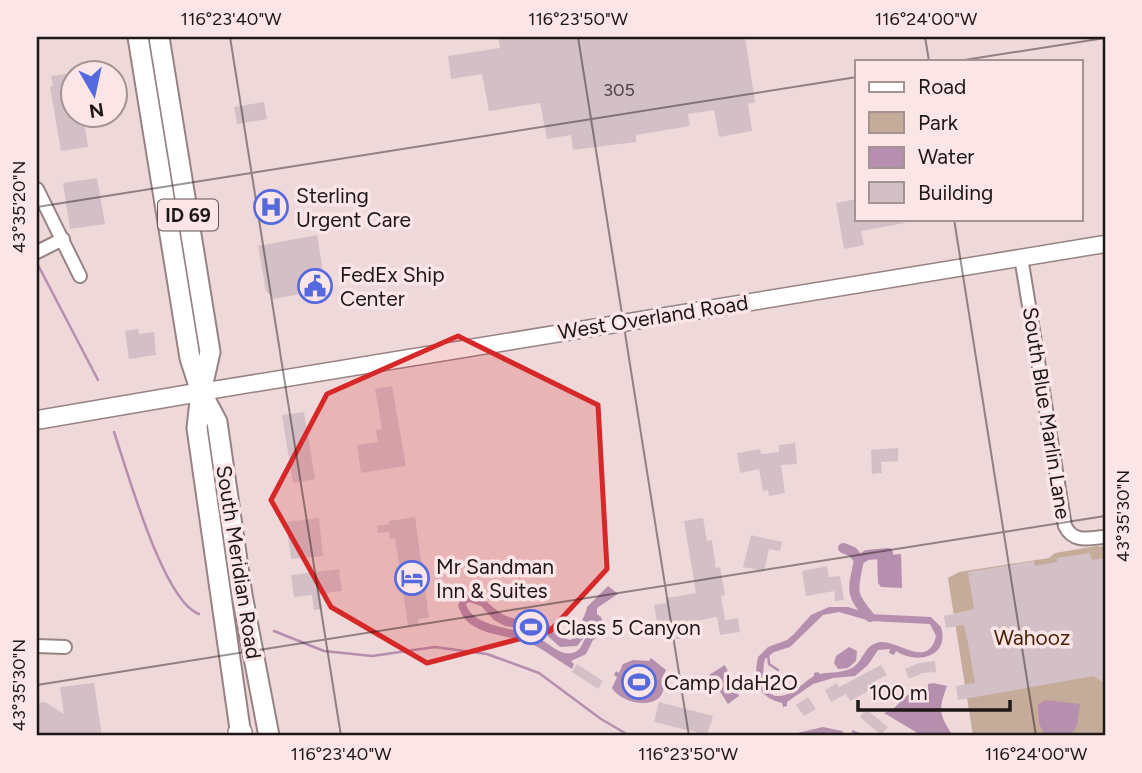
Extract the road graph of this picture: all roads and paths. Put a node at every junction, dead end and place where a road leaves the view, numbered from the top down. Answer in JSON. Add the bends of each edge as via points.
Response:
{"nodes":[{"id":1,"x":138,"y":37,"type":"edge"},
{"id":2,"x":159,"y":37,"type":"edge"},
{"id":3,"x":37,"y":189,"type":"edge"},
{"id":4,"x":62,"y":239,"type":"junction"},
{"id":5,"x":1105,"y":244,"type":"edge"},
{"id":6,"x":37,"y":252,"type":"edge"},
{"id":7,"x":1021,"y":257,"type":"junction"},
{"id":8,"x":80,"y":276,"type":"dead end"},
{"id":9,"x":201,"y":392,"type":"junction"},
{"id":10,"x":37,"y":420,"type":"edge"},
{"id":11,"x":1102,"y":537,"type":"dead end"},
{"id":12,"x":37,"y":646,"type":"edge"},
{"id":13,"x":65,"y":647,"type":"dead end"},
{"id":14,"x":241,"y":735,"type":"edge"},
{"id":15,"x":270,"y":736,"type":"edge"}],
"edges":[{"from":1,"to":9,"type":"main road","name":"South Meridian Road","number":"ID 69","via":[[190,358]]},
{"from":2,"to":9,"type":"main road","name":"South Meridian Road","number":"ID 69","via":[[211,352]]},
{"from":3,"to":4,"type":"street"},
{"from":4,"to":6,"type":"street"},
{"from":4,"to":8,"type":"street"},
{"from":5,"to":7,"type":"street","name":"West Overland Road"},
{"from":7,"to":9,"type":"street","name":"West Overland Road"},
{"from":7,"to":11,"type":"street","name":"South Blue Marlin Lane","via":[[1065,526],[1080,540]]},
{"from":9,"to":10,"type":"main road"},
{"from":9,"to":14,"type":"main road","name":"South Meridian Road","number":"ID 69","via":[[197,428]]},
{"from":9,"to":15,"type":"main road","name":"South Meridian Road","number":"ID 69","via":[[217,422],[242,595]]},
{"from":12,"to":13,"type":"street"}]}
